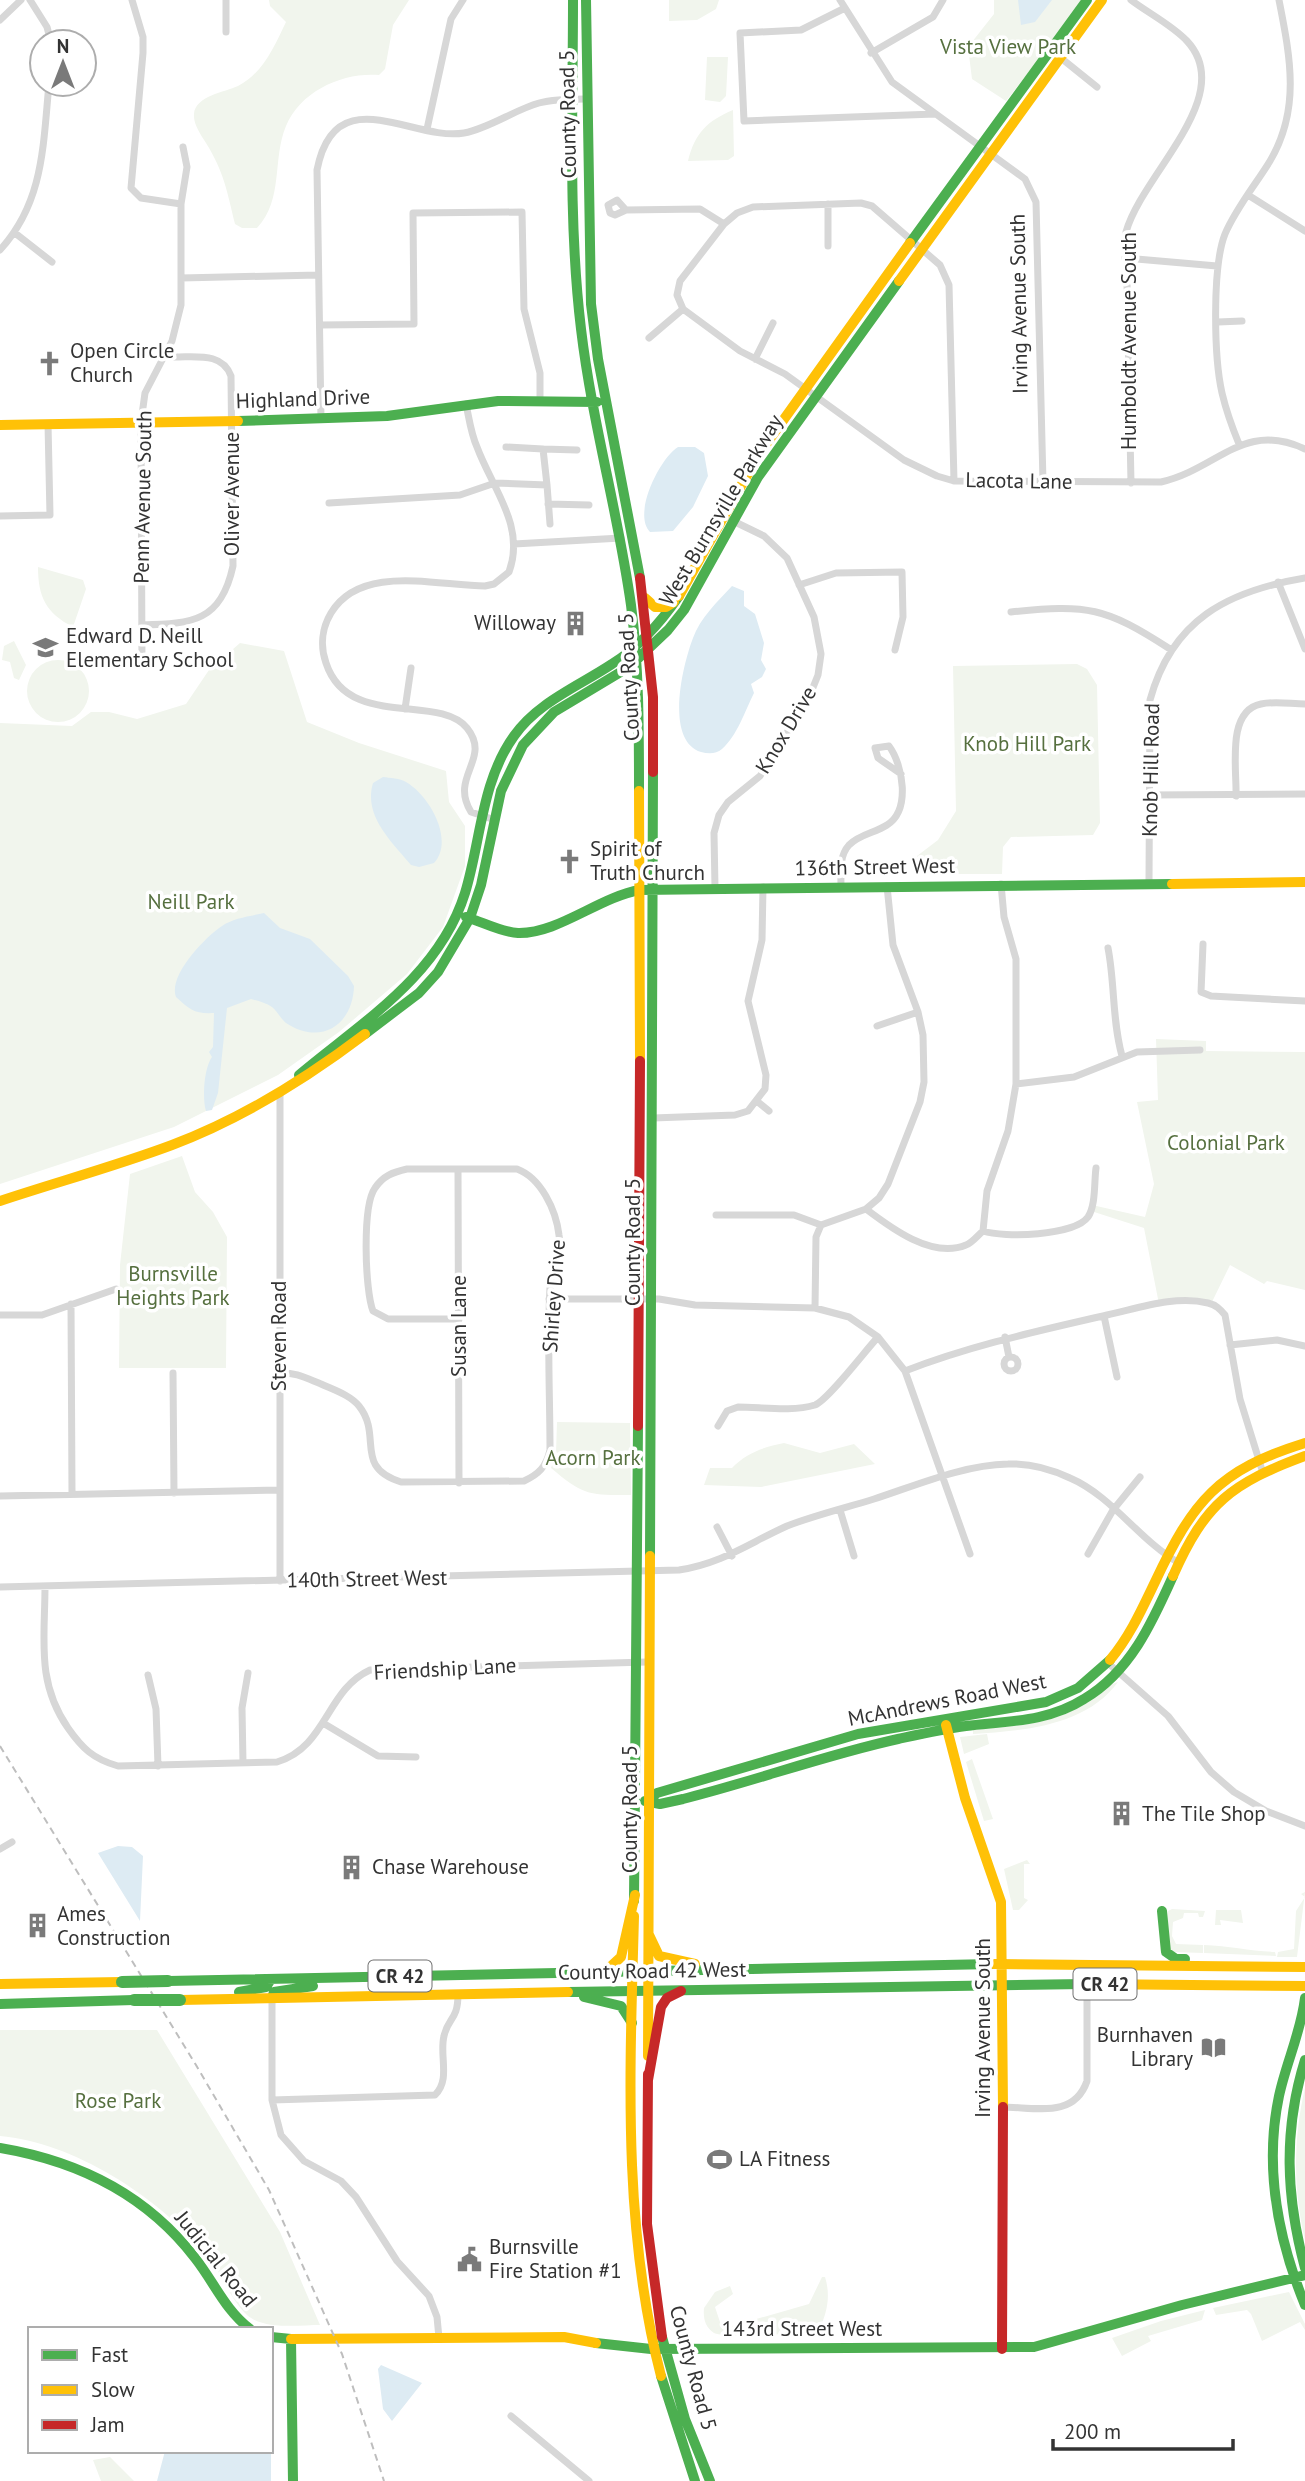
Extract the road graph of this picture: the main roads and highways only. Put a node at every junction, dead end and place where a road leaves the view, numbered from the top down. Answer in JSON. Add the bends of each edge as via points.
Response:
{"nodes":[{"id":1,"x":573,"y":0,"type":"edge"},
{"id":2,"x":586,"y":0,"type":"edge"},
{"id":3,"x":1087,"y":0,"type":"edge"},
{"id":4,"x":1102,"y":0,"type":"edge"},
{"id":5,"x":1056,"y":54,"type":"junction"},
{"id":6,"x":580,"y":99,"type":"junction"},
{"id":7,"x":599,"y":402,"type":"junction"},
{"id":8,"x":0,"y":425,"type":"edge"},
{"id":9,"x":727,"y":518,"type":"junction"},
{"id":10,"x":643,"y":596,"type":"junction"},
{"id":11,"x":675,"y":602,"type":"junction"},
{"id":12,"x":648,"y":634,"type":"junction"},
{"id":13,"x":636,"y":645,"type":"junction"},
{"id":14,"x":649,"y":649,"type":"junction"},
{"id":15,"x":638,"y":659,"type":"junction"},
{"id":16,"x":616,"y":676,"type":"junction"},
{"id":17,"x":639,"y":686,"type":"junction"},
{"id":18,"x":550,"y":708,"type":"junction"},
{"id":19,"x":1305,"y":881,"type":"edge"},
{"id":20,"x":646,"y":890,"type":"junction"},
{"id":21,"x":463,"y":917,"type":"junction"},
{"id":22,"x":0,"y":1201,"type":"edge"},
{"id":23,"x":646,"y":1300,"type":"junction"},
{"id":24,"x":1305,"y":1443,"type":"edge"},
{"id":25,"x":1305,"y":1456,"type":"edge"},
{"id":26,"x":1260,"y":1464,"type":"junction"},
{"id":27,"x":641,"y":1662,"type":"junction"},
{"id":28,"x":946,"y":1724,"type":"junction"},
{"id":29,"x":650,"y":1800,"type":"junction"},
{"id":30,"x":635,"y":1803,"type":"junction"},
{"id":31,"x":635,"y":1895,"type":"junction"},
{"id":32,"x":649,"y":1935,"type":"junction"},
{"id":33,"x":1003,"y":1964,"type":"junction"},
{"id":34,"x":1132,"y":1965,"type":"junction"},
{"id":35,"x":1276,"y":1967,"type":"junction"},
{"id":36,"x":1305,"y":1967,"type":"edge"},
{"id":37,"x":734,"y":1969,"type":"junction"},
{"id":38,"x":605,"y":1971,"type":"junction"},
{"id":39,"x":633,"y":1971,"type":"junction"},
{"id":40,"x":649,"y":1971,"type":"junction"},
{"id":41,"x":401,"y":1976,"type":"junction"},
{"id":42,"x":271,"y":1979,"type":"junction"},
{"id":43,"x":1003,"y":1983,"type":"junction"},
{"id":44,"x":0,"y":1984,"type":"edge"},
{"id":45,"x":1305,"y":1986,"type":"edge"},
{"id":46,"x":633,"y":1990,"type":"junction"},
{"id":47,"x":649,"y":1990,"type":"junction"},
{"id":48,"x":686,"y":1990,"type":"junction"},
{"id":49,"x":552,"y":1992,"type":"junction"},
{"id":50,"x":272,"y":1998,"type":"junction"},
{"id":51,"x":1305,"y":1998,"type":"edge"},
{"id":52,"x":180,"y":2000,"type":"junction"},
{"id":53,"x":0,"y":2004,"type":"edge"},
{"id":54,"x":632,"y":2023,"type":"junction"},
{"id":55,"x":1305,"y":2060,"type":"edge"},
{"id":56,"x":648,"y":2080,"type":"junction"},
{"id":57,"x":0,"y":2148,"type":"edge"},
{"id":58,"x":1305,"y":2268,"type":"edge"},
{"id":59,"x":1299,"y":2277,"type":"edge"},
{"id":60,"x":1305,"y":2305,"type":"edge"},
{"id":61,"x":247,"y":2327,"type":"edge"},
{"id":62,"x":273,"y":2337,"type":"edge"},
{"id":63,"x":291,"y":2339,"type":"junction"},
{"id":64,"x":658,"y":2349,"type":"junction"},
{"id":65,"x":1002,"y":2349,"type":"junction"},
{"id":66,"x":293,"y":2481,"type":"edge"},
{"id":67,"x":695,"y":2481,"type":"edge"},
{"id":68,"x":710,"y":2481,"type":"edge"}],
"edges":[{"from":1,"to":6,"type":"main road","name":"County Road 5"},
{"from":2,"to":6,"type":"main road","name":"County Road 5"},
{"from":3,"to":5,"type":"main road","name":"West Burnsville Parkway"},
{"from":4,"to":5,"type":"main road","name":"West Burnsville Parkway"},
{"from":5,"to":9,"type":"main road","name":"West Burnsville Parkway","via":[[810,393],[750,466]]},
{"from":6,"to":7,"type":"main road","name":"County Road 5","via":[[577,291]]},
{"from":7,"to":8,"type":"main road","name":"Highland Drive","via":[[466,403],[387,416],[321,419]]},
{"from":7,"to":10,"type":"main road","name":"County Road 5"},
{"from":7,"to":13,"type":"main road","name":"County Road 5"},
{"from":9,"to":11,"type":"main road","name":"West Burnsville Parkway"},
{"from":9,"to":14,"type":"main road","name":"West Burnsville Parkway","via":[[684,610]]},
{"from":10,"to":11,"type":"main road","via":[[655,607]]},
{"from":10,"to":12,"type":"main road","name":"County Road 5"},
{"from":11,"to":12,"type":"main road","name":"West Burnsville Parkway"},
{"from":12,"to":13,"type":"main road","name":"West Burnsville Parkway"},
{"from":12,"to":14,"type":"main road","name":"County Road 5"},
{"from":13,"to":15,"type":"main road","name":"County Road 5"},
{"from":13,"to":18,"type":"main road","name":"West Burnsville Parkway"},
{"from":14,"to":15,"type":"main road","name":"West Burnsville Parkway"},
{"from":14,"to":20,"type":"main road","name":"County Road 5","via":[[653,697]]},
{"from":15,"to":16,"type":"main road","name":"West Burnsville Parkway"},
{"from":15,"to":17,"type":"main road","name":"County Road 5"},
{"from":16,"to":17,"type":"main road","via":[[630,677]]},
{"from":16,"to":18,"type":"main road","name":"West Burnsville Parkway"},
{"from":17,"to":20,"type":"main road","name":"County Road 5"},
{"from":18,"to":21,"type":"main road","name":"West Burnsville Parkway","via":[[511,766],[488,819]]},
{"from":19,"to":20,"type":"main road","name":"136th Street West"},
{"from":20,"to":21,"type":"main road","name":"136th Street West","via":[[615,894],[523,933]]},
{"from":20,"to":23,"type":"main road","name":"County Road 5"},
{"from":20,"to":23,"type":"main road","name":"County Road 5","via":[[653,1118]]},
{"from":21,"to":22,"type":"main road","name":"West Burnsville Parkway","via":[[411,983],[280,1091],[172,1145]]},
{"from":23,"to":27,"type":"main road","name":"County Road 5"},
{"from":24,"to":26,"type":"main road","name":"McAndrews Road West"},
{"from":25,"to":26,"type":"main road","name":"McAndrews Road West"},
{"from":26,"to":28,"type":"main road","name":"McAndrews Road West","via":[[1224,1478],[1187,1519],[1173,1559],[1113,1667],[1087,1698],[1023,1723]]},
{"from":27,"to":29,"type":"main road","name":"County Road 5"},
{"from":27,"to":30,"type":"main road","name":"County Road 5"},
{"from":28,"to":29,"type":"main road","name":"McAndrews Road West","via":[[802,1762],[704,1794],[660,1804]]},
{"from":28,"to":33,"type":"main road","name":"Irving Avenue South","via":[[959,1782],[1000,1892]]},
{"from":29,"to":30,"type":"main road","name":"McAndrews Road West"},
{"from":29,"to":32,"type":"main road","name":"County Road 5"},
{"from":30,"to":31,"type":"main road","name":"County Road 5"},
{"from":31,"to":38,"type":"main road","via":[[621,1957]]},
{"from":31,"to":39,"type":"main road","name":"County Road 5"},
{"from":32,"to":37,"type":"main road","via":[[654,1950],[663,1958]]},
{"from":32,"to":40,"type":"main road","name":"County Road 5"},
{"from":33,"to":34,"type":"main road","name":"County Road 42 West","number":"CR 42"},
{"from":33,"to":37,"type":"main road","name":"County Road 42 West","number":"CR 42"},
{"from":33,"to":43,"type":"main road","name":"Irving Avenue South"},
{"from":34,"to":35,"type":"main road","name":"County Road 42 West","number":"CR 42"},
{"from":34,"to":35,"type":"main road","via":[[1156,1953],[1162,1911],[1165,1948],[1173,1958],[1236,1959]]},
{"from":35,"to":36,"type":"main road","name":"County Road 42 West","number":"CR 42"},
{"from":37,"to":40,"type":"main road","name":"County Road 42 West","number":"CR 42"},
{"from":38,"to":39,"type":"main road","name":"County Road 42 West","number":"CR 42"},
{"from":38,"to":41,"type":"main road","name":"County Road 42 West","number":"CR 42"},
{"from":39,"to":40,"type":"main road","name":"County Road 42 West","number":"CR 42"},
{"from":39,"to":46,"type":"main road","name":"County Road 5"},
{"from":40,"to":47,"type":"main road","name":"County Road 5"},
{"from":41,"to":42,"type":"main road","name":"County Road 42 West","number":"CR 42"},
{"from":41,"to":50,"type":"main road","via":[[285,1988],[274,1992]]},
{"from":42,"to":44,"type":"main road","name":"County Road 42 West","number":"CR 42","bridge":true},
{"from":42,"to":52,"type":"main road","via":[[258,1989]]},
{"from":43,"to":45,"type":"main road","name":"County Road 42 West","number":"CR 42"},
{"from":43,"to":48,"type":"main road","name":"County Road 42 West","number":"CR 42"},
{"from":43,"to":65,"type":"main road","name":"Irving Avenue South"},
{"from":46,"to":47,"type":"main road","name":"County Road 42 West","number":"CR 42"},
{"from":46,"to":49,"type":"main road","name":"County Road 42 West","number":"CR 42"},
{"from":46,"to":54,"type":"main road","name":"County Road 5"},
{"from":47,"to":48,"type":"main road","name":"County Road 42 West","number":"CR 42"},
{"from":47,"to":56,"type":"main road","name":"County Road 5"},
{"from":48,"to":56,"type":"main road","via":[[671,1995],[661,2007]]},
{"from":49,"to":50,"type":"main road","name":"County Road 42 West","number":"CR 42"},
{"from":49,"to":54,"type":"main road","via":[[618,2004]]},
{"from":50,"to":52,"type":"main road","name":"County Road 42 West","number":"CR 42"},
{"from":51,"to":59,"type":"main road","via":[[1279,2097],[1272,2154],[1276,2215]]},
{"from":52,"to":53,"type":"main road","name":"County Road 42 West","number":"CR 42","bridge":true},
{"from":54,"to":64,"type":"main road","name":"County Road 5","via":[[636,2250]]},
{"from":55,"to":58,"type":"main road","via":[[1293,2099],[1287,2154],[1291,2213]]},
{"from":56,"to":64,"type":"main road","name":"County Road 5","via":[[647,2222]]},
{"from":57,"to":61,"type":"main road","name":"Judicial Road","via":[[62,2162],[129,2196],[175,2234],[224,2305]]},
{"from":59,"to":60,"type":"main road"},
{"from":59,"to":65,"type":"main road","name":"143rd Street West","via":[[1261,2290],[1166,2309],[1070,2340]]},
{"from":62,"to":63,"type":"main road"},
{"from":63,"to":64,"type":"main road","name":"143rd Street West","via":[[564,2337],[619,2348]]},
{"from":63,"to":66,"type":"main road"},
{"from":64,"to":65,"type":"main road","name":"143rd Street West"},
{"from":64,"to":67,"type":"main road","name":"County Road 5","via":[[668,2410]]},
{"from":64,"to":68,"type":"main road","name":"County Road 5"}]}
